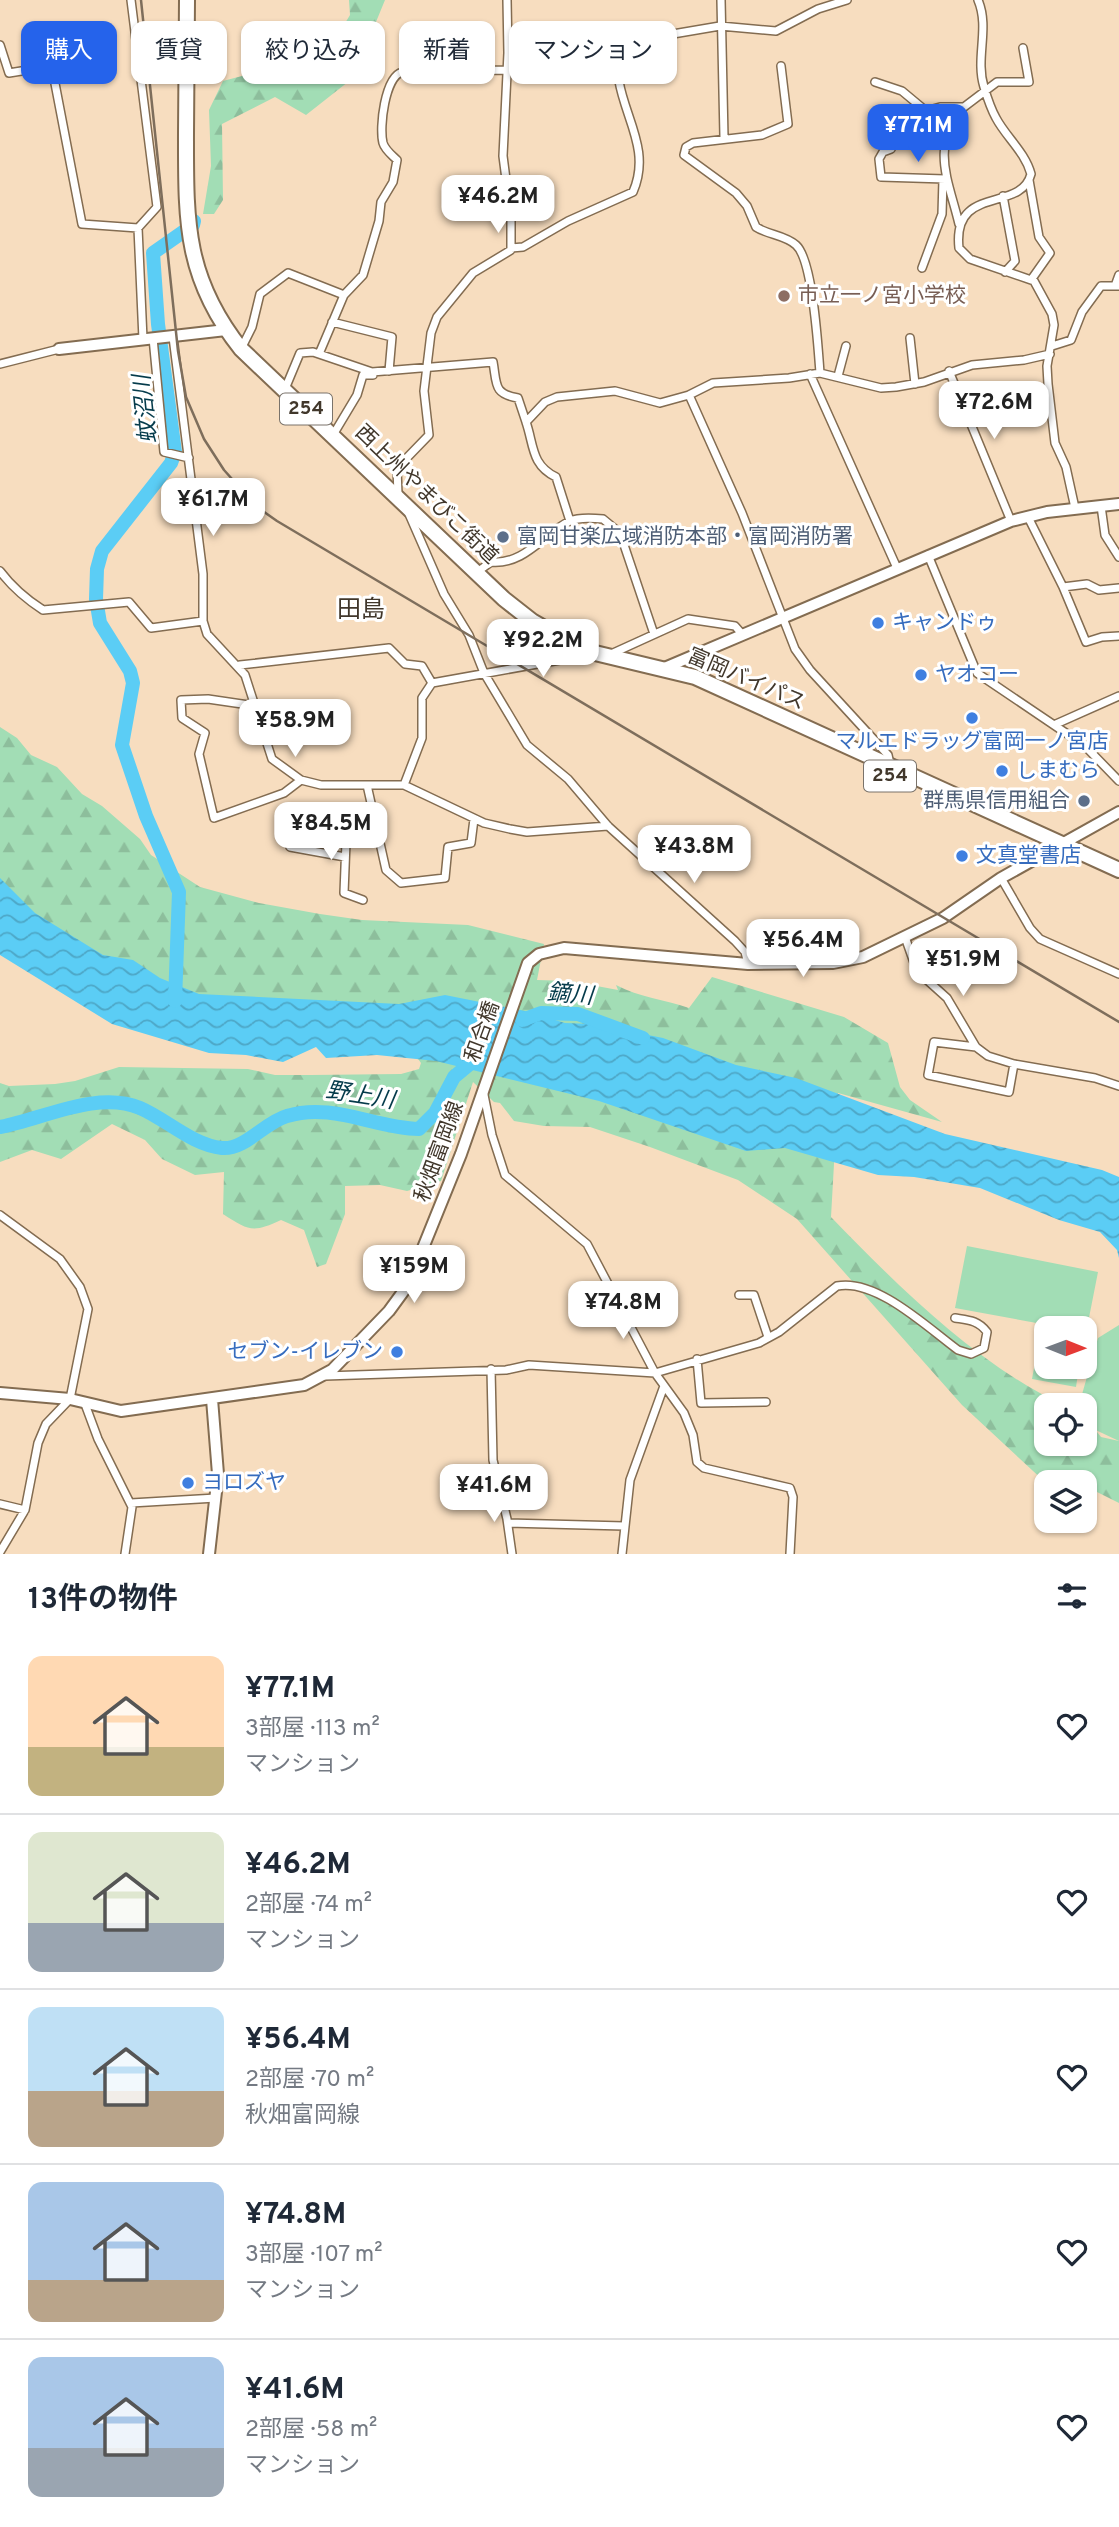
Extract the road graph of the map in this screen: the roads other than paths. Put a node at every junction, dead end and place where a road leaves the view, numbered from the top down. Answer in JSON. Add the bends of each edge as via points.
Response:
{"nodes":[{"id":1,"x":131,"y":0,"type":"edge"},
{"id":2,"x":187,"y":0,"type":"edge"},
{"id":3,"x":507,"y":0,"type":"edge"},
{"id":4,"x":721,"y":0,"type":"edge"},
{"id":5,"x":846,"y":0,"type":"edge"},
{"id":6,"x":978,"y":0,"type":"edge"},
{"id":7,"x":720,"y":26,"type":"junction"},
{"id":8,"x":677,"y":33,"type":"edge"},
{"id":9,"x":0,"y":45,"type":"edge"},
{"id":10,"x":1023,"y":47,"type":"dead end"},
{"id":11,"x":508,"y":53,"type":"joint"},
{"id":12,"x":781,"y":66,"type":"dead end"},
{"id":13,"x":506,"y":70,"type":"junction"},
{"id":14,"x":876,"y":82,"type":"dead end"},
{"id":15,"x":620,"y":84,"type":"edge"},
{"id":16,"x":985,"y":90,"type":"junction"},
{"id":17,"x":964,"y":107,"type":"junction"},
{"id":18,"x":724,"y":137,"type":"junction"},
{"id":19,"x":891,"y":149,"type":"dead end"},
{"id":20,"x":944,"y":179,"type":"junction"},
{"id":21,"x":1029,"y":180,"type":"junction"},
{"id":22,"x":1003,"y":196,"type":"junction"},
{"id":23,"x":951,"y":198,"type":"junction"},
{"id":24,"x":942,"y":214,"type":"junction"},
{"id":25,"x":959,"y":224,"type":"junction"},
{"id":26,"x":138,"y":228,"type":"junction"},
{"id":27,"x":511,"y":248,"type":"junction"},
{"id":28,"x":922,"y":268,"type":"dead end"},
{"id":29,"x":1005,"y":272,"type":"junction"},
{"id":30,"x":1119,"y":275,"type":"edge"},
{"id":31,"x":1031,"y":280,"type":"junction"},
{"id":32,"x":1117,"y":286,"type":"edge"},
{"id":33,"x":344,"y":295,"type":"junction"},
{"id":34,"x":332,"y":323,"type":"junction"},
{"id":35,"x":226,"y":330,"type":"junction"},
{"id":36,"x":173,"y":337,"type":"junction"},
{"id":37,"x":148,"y":338,"type":"junction"},
{"id":38,"x":910,"y":338,"type":"dead end"},
{"id":39,"x":846,"y":346,"type":"dead end"},
{"id":40,"x":59,"y":349,"type":"joint"},
{"id":41,"x":241,"y":349,"type":"junction"},
{"id":42,"x":1051,"y":350,"type":"junction"},
{"id":43,"x":319,"y":354,"type":"junction"},
{"id":44,"x":0,"y":364,"type":"edge"},
{"id":45,"x":429,"y":367,"type":"junction"},
{"id":46,"x":389,"y":371,"type":"junction"},
{"id":47,"x":949,"y":371,"type":"junction"},
{"id":48,"x":375,"y":372,"type":"junction"},
{"id":49,"x":820,"y":373,"type":"junction"},
{"id":50,"x":810,"y":374,"type":"junction"},
{"id":51,"x":838,"y":376,"type":"junction"},
{"id":52,"x":915,"y":383,"type":"junction"},
{"id":53,"x":285,"y":389,"type":"junction"},
{"id":54,"x":689,"y":395,"type":"junction"},
{"id":55,"x":526,"y":422,"type":"junction"},
{"id":56,"x":333,"y":435,"type":"junction"},
{"id":57,"x":186,"y":457,"type":"junction"},
{"id":58,"x":401,"y":502,"type":"junction"},
{"id":59,"x":1119,"y":504,"type":"edge"},
{"id":60,"x":1101,"y":506,"type":"junction"},
{"id":61,"x":1075,"y":508,"type":"junction"},
{"id":62,"x":1028,"y":517,"type":"junction"},
{"id":63,"x":570,"y":521,"type":"junction"},
{"id":64,"x":1011,"y":521,"type":"junction"},
{"id":65,"x":928,"y":555,"type":"junction"},
{"id":66,"x":1119,"y":557,"type":"edge"},
{"id":67,"x":897,"y":568,"type":"junction"},
{"id":68,"x":0,"y":571,"type":"edge"},
{"id":69,"x":476,"y":573,"type":"junction"},
{"id":70,"x":1063,"y":587,"type":"junction"},
{"id":71,"x":1119,"y":588,"type":"edge"},
{"id":72,"x":782,"y":616,"type":"junction"},
{"id":73,"x":203,"y":621,"type":"junction"},
{"id":74,"x":654,"y":634,"type":"junction"},
{"id":75,"x":742,"y":634,"type":"junction"},
{"id":76,"x":1119,"y":636,"type":"edge"},
{"id":77,"x":601,"y":654,"type":"junction"},
{"id":78,"x":240,"y":665,"type":"junction"},
{"id":79,"x":662,"y":668,"type":"junction"},
{"id":80,"x":484,"y":673,"type":"junction"},
{"id":81,"x":432,"y":683,"type":"junction"},
{"id":82,"x":1119,"y":696,"type":"edge"},
{"id":83,"x":256,"y":706,"type":"junction"},
{"id":84,"x":1056,"y":724,"type":"junction"},
{"id":85,"x":890,"y":766,"type":"junction"},
{"id":86,"x":301,"y":780,"type":"junction"},
{"id":87,"x":1119,"y":781,"type":"edge"},
{"id":88,"x":367,"y":785,"type":"junction"},
{"id":89,"x":404,"y":785,"type":"junction"},
{"id":90,"x":1119,"y":813,"type":"edge"},
{"id":91,"x":474,"y":819,"type":"junction"},
{"id":92,"x":608,"y":826,"type":"junction"},
{"id":93,"x":376,"y":832,"type":"junction"},
{"id":94,"x":290,"y":846,"type":"dead end"},
{"id":95,"x":1058,"y":848,"type":"junction"},
{"id":96,"x":345,"y":857,"type":"junction"},
{"id":97,"x":1119,"y":870,"type":"edge"},
{"id":98,"x":1001,"y":878,"type":"junction"},
{"id":99,"x":1119,"y":880,"type":"edge"},
{"id":100,"x":363,"y":900,"type":"dead end"},
{"id":101,"x":905,"y":937,"type":"junction"},
{"id":102,"x":748,"y":964,"type":"junction"},
{"id":103,"x":1119,"y":964,"type":"edge"},
{"id":104,"x":1110,"y":970,"type":"junction"},
{"id":105,"x":1119,"y":974,"type":"edge"},
{"id":106,"x":976,"y":1047,"type":"junction"},
{"id":107,"x":1014,"y":1064,"type":"junction"},
{"id":108,"x":487,"y":1079,"type":"joint"},
{"id":109,"x":1119,"y":1086,"type":"edge"},
{"id":110,"x":483,"y":1091,"type":"junction"},
{"id":111,"x":0,"y":1214,"type":"edge"},
{"id":112,"x":739,"y":1295,"type":"dead end"},
{"id":113,"x":955,"y":1318,"type":"dead end"},
{"id":114,"x":768,"y":1337,"type":"junction"},
{"id":115,"x":697,"y":1359,"type":"junction"},
{"id":116,"x":491,"y":1368,"type":"junction"},
{"id":117,"x":655,"y":1373,"type":"junction"},
{"id":118,"x":324,"y":1376,"type":"junction"},
{"id":119,"x":664,"y":1386,"type":"junction"},
{"id":120,"x":0,"y":1393,"type":"edge"},
{"id":121,"x":70,"y":1399,"type":"junction"},
{"id":122,"x":212,"y":1399,"type":"junction"},
{"id":123,"x":766,"y":1402,"type":"dead end"},
{"id":124,"x":85,"y":1404,"type":"junction"},
{"id":125,"x":216,"y":1498,"type":"junction"},
{"id":126,"x":131,"y":1503,"type":"junction"},
{"id":127,"x":0,"y":1504,"type":"edge"},
{"id":128,"x":25,"y":1510,"type":"junction"},
{"id":129,"x":508,"y":1523,"type":"junction"},
{"id":130,"x":624,"y":1526,"type":"junction"},
{"id":131,"x":0,"y":1552,"type":"edge"},
{"id":132,"x":125,"y":1554,"type":"edge"},
{"id":133,"x":209,"y":1554,"type":"edge"},
{"id":134,"x":512,"y":1554,"type":"edge"},
{"id":135,"x":622,"y":1554,"type":"edge"},
{"id":136,"x":790,"y":1554,"type":"edge"}],
"edges":[{"from":1,"to":26,"type":"street","via":[[157,207]]},
{"from":2,"to":35,"type":"highway","name":"西上州やまびこ街道","number":"254","via":[[188,237],[196,268]]},
{"from":3,"to":11,"type":"street"},
{"from":4,"to":7,"type":"street"},
{"from":5,"to":7,"type":"street","via":[[817,9],[776,31]]},
{"from":6,"to":16,"type":"street","via":[[984,21],[980,57]]},
{"from":7,"to":8,"type":"street"},
{"from":7,"to":18,"type":"street"},
{"from":9,"to":26,"type":"street","via":[[9,73],[46,66],[54,73],[82,224]]},
{"from":10,"to":16,"type":"street","via":[[1029,82],[998,82]]},
{"from":11,"to":13,"type":"street"},
{"from":12,"to":18,"type":"street","via":[[788,124],[762,135]]},
{"from":13,"to":27,"type":"street","via":[[503,156]]},
{"from":13,"to":33,"type":"street","via":[[402,72],[394,78],[385,102],[382,139],[397,167],[381,202],[363,275]]},
{"from":14,"to":17,"type":"street","via":[[902,91],[926,111]]},
{"from":15,"to":27,"type":"street","via":[[638,135],[633,192],[523,247]]},
{"from":16,"to":17,"type":"street"},
{"from":16,"to":21,"type":"street","via":[[995,118],[1027,162]]},
{"from":17,"to":20,"type":"street","via":[[942,156]]},
{"from":18,"to":49,"type":"street","via":[[721,142],[690,144],[685,157],[736,194],[756,227],[802,250]]},
{"from":19,"to":20,"type":"street","via":[[879,159],[881,177]]},
{"from":20,"to":23,"type":"street"},
{"from":20,"to":24,"type":"street"},
{"from":21,"to":22,"type":"street"},
{"from":21,"to":31,"type":"street","via":[[1038,237],[1050,253]]},
{"from":22,"to":25,"type":"street","via":[[969,212]]},
{"from":22,"to":29,"type":"street","via":[[1015,261]]},
{"from":23,"to":24,"type":"street"},
{"from":23,"to":25,"type":"street"},
{"from":24,"to":28,"type":"street"},
{"from":25,"to":29,"type":"street","via":[[959,248],[964,255]]},
{"from":26,"to":37,"type":"street"},
{"from":27,"to":45,"type":"street","via":[[504,257],[473,273],[437,317]]},
{"from":29,"to":31,"type":"street"},
{"from":30,"to":32,"type":"street"},
{"from":31,"to":42,"type":"street","via":[[1052,314]]},
{"from":32,"to":42,"type":"street","via":[[1101,286],[1082,312],[1071,340]]},
{"from":33,"to":34,"type":"street"},
{"from":33,"to":41,"type":"street","via":[[288,274],[260,294]]},
{"from":34,"to":43,"type":"street"},
{"from":34,"to":46,"type":"street","via":[[392,337]]},
{"from":35,"to":36,"type":"main road"},
{"from":35,"to":41,"type":"highway","name":"西上州やまびこ街道","number":"254"},
{"from":36,"to":37,"type":"main road"},
{"from":36,"to":57,"type":"street"},
{"from":37,"to":40,"type":"main road"},
{"from":37,"to":57,"type":"street","via":[[164,452]]},
{"from":38,"to":52,"type":"street"},
{"from":39,"to":51,"type":"street"},
{"from":40,"to":44,"type":"street"},
{"from":41,"to":53,"type":"highway","name":"西上州やまびこ街道","number":"254"},
{"from":42,"to":47,"type":"street"},
{"from":42,"to":61,"type":"street","via":[[1048,384],[1055,443]]},
{"from":43,"to":48,"type":"street"},
{"from":43,"to":53,"type":"street","via":[[300,353]]},
{"from":45,"to":46,"type":"street"},
{"from":45,"to":55,"type":"street","via":[[493,362],[499,391],[518,398]]},
{"from":45,"to":58,"type":"street","via":[[424,391],[429,435],[397,468]]},
{"from":46,"to":48,"type":"street"},
{"from":47,"to":52,"type":"street"},
{"from":47,"to":64,"type":"street"},
{"from":48,"to":56,"type":"street","via":[[363,375],[357,395]]},
{"from":49,"to":50,"type":"street"},
{"from":49,"to":51,"type":"street"},
{"from":50,"to":54,"type":"street","via":[[713,383]]},
{"from":50,"to":67,"type":"street"},
{"from":51,"to":52,"type":"street","via":[[881,388]]},
{"from":53,"to":56,"type":"highway","name":"西上州やまびこ街道","number":"254"},
{"from":54,"to":55,"type":"street","via":[[660,403],[615,391],[557,397],[545,402]]},
{"from":54,"to":72,"type":"street"},
{"from":55,"to":63,"type":"street","via":[[536,461],[556,477]]},
{"from":56,"to":58,"type":"highway","name":"西上州やまびこ街道","number":"254"},
{"from":57,"to":73,"type":"street","via":[[203,574]]},
{"from":58,"to":69,"type":"highway","name":"西上州やまびこ街道","number":"254"},
{"from":58,"to":80,"type":"street"},
{"from":59,"to":60,"type":"main road"},
{"from":60,"to":61,"type":"main road"},
{"from":60,"to":66,"type":"street","via":[[1105,536]]},
{"from":61,"to":62,"type":"main road"},
{"from":62,"to":64,"type":"main road"},
{"from":62,"to":70,"type":"street"},
{"from":63,"to":69,"type":"street","via":[[537,548],[491,562]]},
{"from":63,"to":74,"type":"street","via":[[603,519],[620,533]]},
{"from":64,"to":65,"type":"main road"},
{"from":65,"to":67,"type":"main road"},
{"from":65,"to":84,"type":"street","via":[[977,673]]},
{"from":67,"to":72,"type":"main road"},
{"from":68,"to":73,"type":"street","via":[[13,589],[43,610],[129,601],[151,628]]},
{"from":69,"to":77,"type":"highway","name":"西上州やまびこ街道","number":"254","via":[[532,621]]},
{"from":70,"to":71,"type":"street","via":[[1087,583],[1099,590]]},
{"from":70,"to":76,"type":"street","via":[[1086,642]]},
{"from":72,"to":75,"type":"main road"},
{"from":72,"to":85,"type":"street","via":[[795,649],[810,670],[888,755]]},
{"from":73,"to":78,"type":"street","via":[[207,634]]},
{"from":74,"to":75,"type":"street","via":[[688,619],[736,626]]},
{"from":74,"to":77,"type":"street"},
{"from":75,"to":79,"type":"main road"},
{"from":77,"to":79,"type":"highway","name":"西上州やまびこ街道","number":"254"},
{"from":77,"to":80,"type":"street"},
{"from":78,"to":81,"type":"street","via":[[389,648],[405,664],[422,666]]},
{"from":78,"to":83,"type":"street"},
{"from":79,"to":85,"type":"highway","name":"富岡バイパス","number":"254","via":[[695,677]]},
{"from":79,"to":95,"type":"highway","name":"富岡バイパス","number":"254"},
{"from":80,"to":81,"type":"street"},
{"from":80,"to":92,"type":"street","via":[[527,745],[568,779]]},
{"from":81,"to":89,"type":"street","via":[[422,698],[422,738]]},
{"from":82,"to":84,"type":"street"},
{"from":83,"to":86,"type":"street","via":[[271,759]]},
{"from":83,"to":86,"type":"street","via":[[181,700],[181,719],[205,733],[199,754],[214,818],[284,793]]},
{"from":84,"to":87,"type":"street"},
{"from":85,"to":95,"type":"highway","name":"富岡バイパス","number":"254"},
{"from":86,"to":88,"type":"street"},
{"from":88,"to":89,"type":"street"},
{"from":88,"to":93,"type":"street"},
{"from":89,"to":91,"type":"street"},
{"from":90,"to":95,"type":"main road"},
{"from":91,"to":92,"type":"street","via":[[527,832]]},
{"from":91,"to":93,"type":"street","via":[[471,843],[448,847],[445,878],[411,884],[401,883],[386,870]]},
{"from":92,"to":102,"type":"street","via":[[735,941]]},
{"from":93,"to":96,"type":"street","via":[[346,842]]},
{"from":94,"to":96,"type":"street"},
{"from":95,"to":97,"type":"highway","name":"富岡バイパス","number":"254"},
{"from":95,"to":98,"type":"main road"},
{"from":95,"to":99,"type":"highway","name":"富岡バイパス","number":"254"},
{"from":96,"to":100,"type":"street","via":[[344,893]]},
{"from":98,"to":101,"type":"main road","via":[[943,918]]},
{"from":98,"to":104,"type":"street","via":[[1040,939]]},
{"from":101,"to":102,"type":"main road","via":[[863,957],[833,963]]},
{"from":101,"to":106,"type":"street","via":[[917,971],[947,998]]},
{"from":102,"to":108,"type":"main road","name":"和合橋","via":[[551,949],[528,963]]},
{"from":103,"to":104,"type":"street"},
{"from":104,"to":105,"type":"street"},
{"from":106,"to":107,"type":"street"},
{"from":106,"to":107,"type":"street","via":[[934,1042],[928,1075],[1009,1091]]},
{"from":107,"to":109,"type":"street"},
{"from":108,"to":110,"type":"main road","name":"秋畑富岡線"},
{"from":110,"to":117,"type":"street","via":[[505,1175],[587,1244]]},
{"from":110,"to":118,"type":"main road","name":"秋畑富岡線","via":[[408,1286]]},
{"from":111,"to":121,"type":"street","via":[[60,1259],[86,1299],[85,1330]]},
{"from":112,"to":114,"type":"street","via":[[754,1296]]},
{"from":113,"to":114,"type":"street","via":[[982,1325],[987,1332],[984,1348],[971,1354],[958,1350],[875,1290],[847,1284]]},
{"from":114,"to":115,"type":"street"},
{"from":115,"to":117,"type":"street"},
{"from":115,"to":123,"type":"street","via":[[701,1403]]},
{"from":116,"to":117,"type":"street","via":[[529,1365]]},
{"from":116,"to":118,"type":"street"},
{"from":116,"to":129,"type":"street","via":[[493,1460]]},
{"from":117,"to":119,"type":"street"},
{"from":118,"to":122,"type":"main road","name":"秋畑富岡線","via":[[304,1385]]},
{"from":119,"to":130,"type":"street","via":[[630,1480]]},
{"from":119,"to":136,"type":"street","via":[[684,1413],[697,1462],[704,1468],[790,1488]]},
{"from":120,"to":121,"type":"main road","name":"秋畑富岡線"},
{"from":121,"to":124,"type":"main road","name":"秋畑富岡線"},
{"from":121,"to":128,"type":"street","via":[[46,1424],[38,1443]]},
{"from":122,"to":124,"type":"main road","name":"秋畑富岡線","via":[[121,1411]]},
{"from":122,"to":125,"type":"main road","via":[[218,1455]]},
{"from":124,"to":126,"type":"street"},
{"from":125,"to":126,"type":"street"},
{"from":125,"to":133,"type":"main road"},
{"from":126,"to":132,"type":"street","via":[[133,1516]]},
{"from":127,"to":128,"type":"street"},
{"from":128,"to":131,"type":"street"},
{"from":129,"to":130,"type":"street"},
{"from":129,"to":134,"type":"street"},
{"from":130,"to":135,"type":"street"}]}
